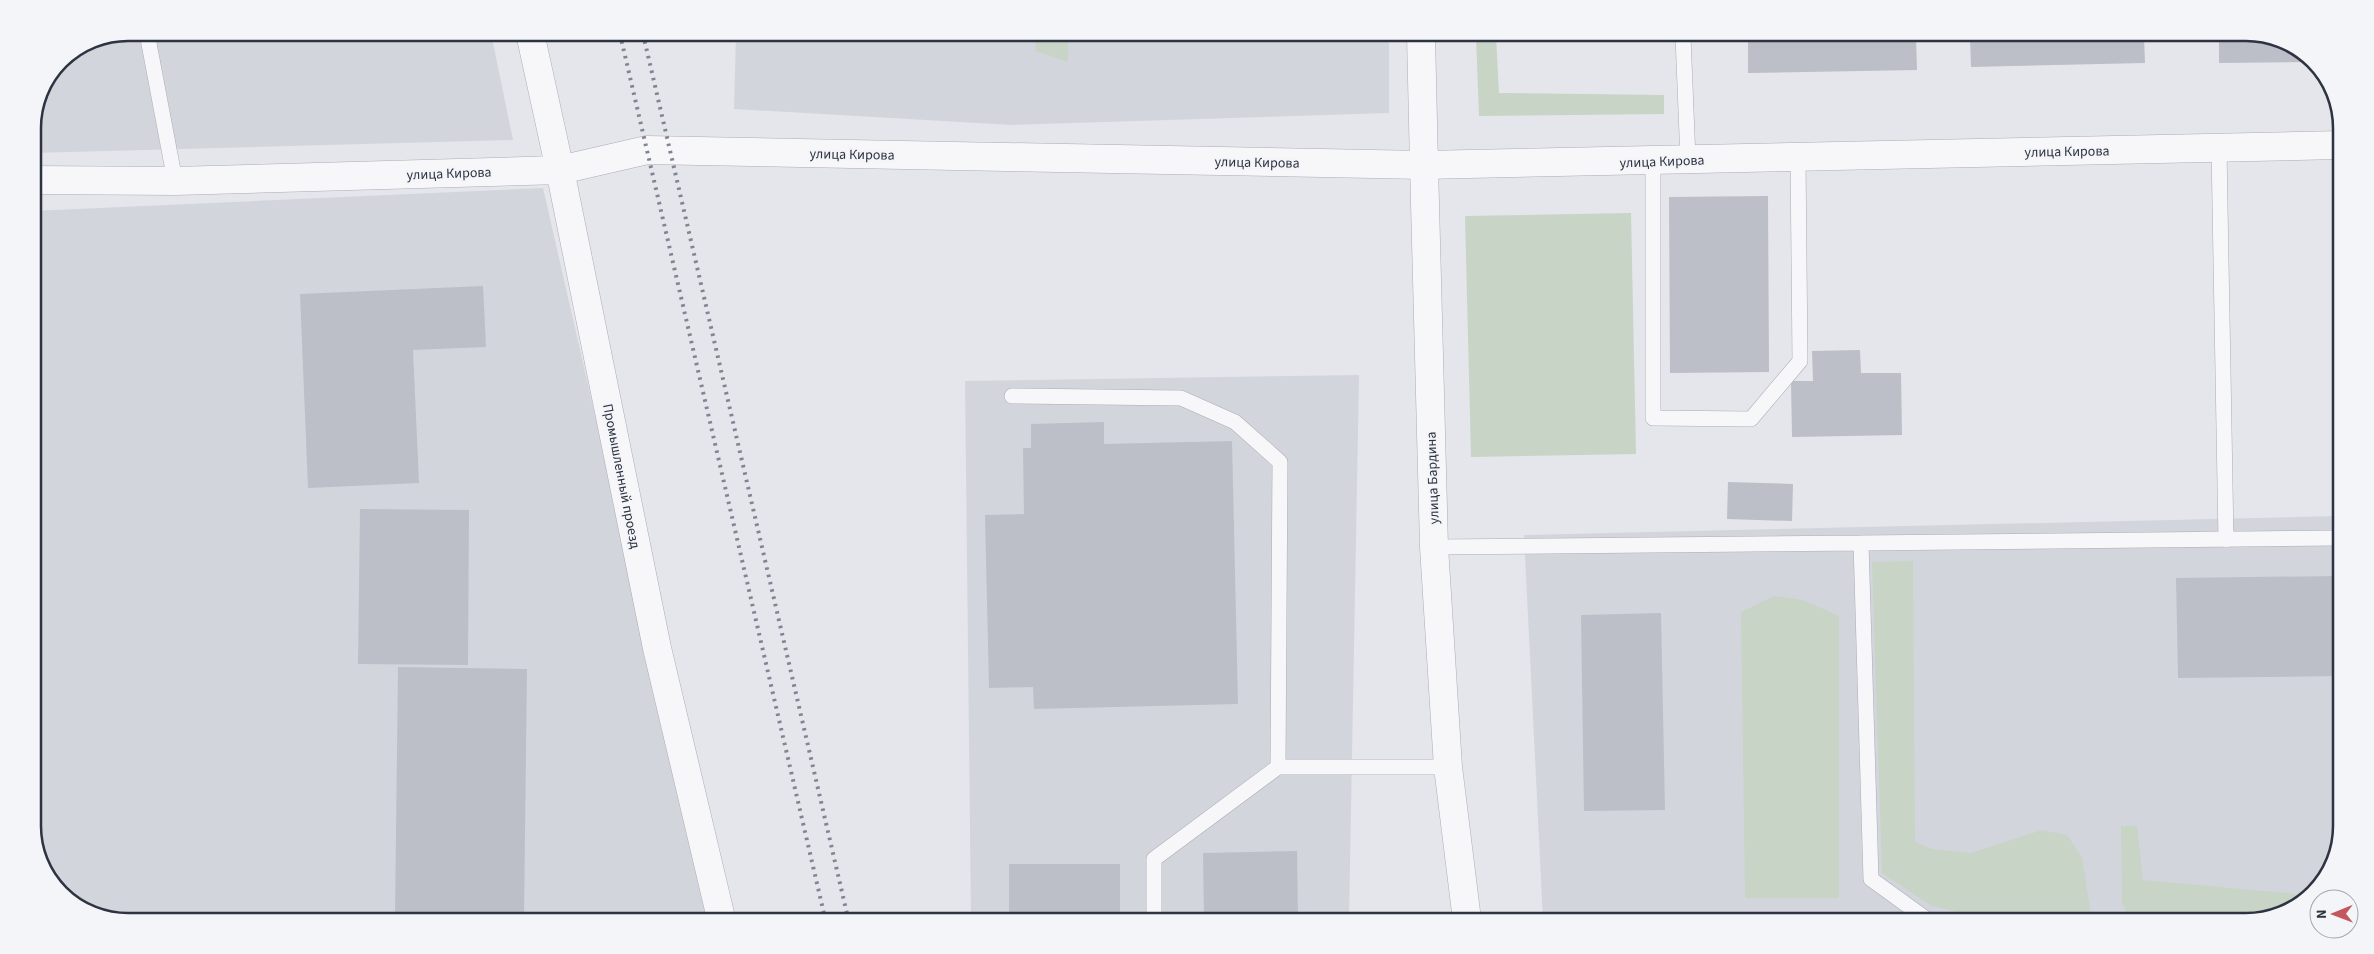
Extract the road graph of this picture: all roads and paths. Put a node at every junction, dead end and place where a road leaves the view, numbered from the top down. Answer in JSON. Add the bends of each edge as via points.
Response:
{"nodes":[{"id":1,"x":149,"y":41,"type":"edge"},
{"id":2,"x":532,"y":41,"type":"edge"},
{"id":3,"x":1421,"y":41,"type":"edge"},
{"id":4,"x":1683,"y":41,"type":"edge"},
{"id":5,"x":2333,"y":145,"type":"edge"},
{"id":6,"x":2219,"y":148,"type":"junction"},
{"id":7,"x":1798,"y":158,"type":"junction"},
{"id":8,"x":1688,"y":160,"type":"junction"},
{"id":9,"x":1653,"y":162,"type":"junction"},
{"id":10,"x":1424,"y":165,"type":"junction"},
{"id":11,"x":560,"y":170,"type":"junction"},
{"id":12,"x":41,"y":180,"type":"edge"},
{"id":13,"x":175,"y":181,"type":"junction"},
{"id":14,"x":1012,"y":396,"type":"dead end"},
{"id":15,"x":2333,"y":538,"type":"edge"},
{"id":16,"x":2226,"y":540,"type":"junction"},
{"id":17,"x":1861,"y":543,"type":"junction"},
{"id":18,"x":1434,"y":547,"type":"junction"},
{"id":19,"x":1278,"y":767,"type":"junction"},
{"id":20,"x":1448,"y":767,"type":"junction"},
{"id":21,"x":720,"y":913,"type":"edge"},
{"id":22,"x":1154,"y":913,"type":"edge"},
{"id":23,"x":1466,"y":913,"type":"edge"},
{"id":24,"x":1917,"y":913,"type":"edge"}],
"edges":[{"from":1,"to":13,"type":"lane"},
{"from":2,"to":11,"type":"street","name":"Промышленный проезд"},
{"from":3,"to":10,"type":"street","name":"улица Бардина"},
{"from":4,"to":8,"type":"lane"},
{"from":5,"to":6,"type":"street","name":"улица Кирова"},
{"from":6,"to":7,"type":"street","name":"улица Кирова"},
{"from":6,"to":16,"type":"lane"},
{"from":7,"to":8,"type":"street","name":"улица Кирова"},
{"from":7,"to":9,"type":"lane","via":[[1800,361],[1751,418],[1653,418]]},
{"from":8,"to":9,"type":"street","name":"улица Кирова"},
{"from":9,"to":10,"type":"street","name":"улица Кирова"},
{"from":10,"to":11,"type":"street","name":"улица Кирова","via":[[647,150]]},
{"from":10,"to":18,"type":"street","name":"улица Бардина"},
{"from":11,"to":13,"type":"street","name":"улица Кирова"},
{"from":11,"to":21,"type":"street","name":"Промышленный проезд","via":[[657,648]]},
{"from":12,"to":13,"type":"street","name":"улица Кирова"},
{"from":14,"to":19,"type":"lane","via":[[1181,398],[1235,422],[1280,462]]},
{"from":15,"to":16,"type":"lane"},
{"from":16,"to":17,"type":"lane"},
{"from":17,"to":18,"type":"lane"},
{"from":17,"to":24,"type":"lane","via":[[1871,879]]},
{"from":18,"to":20,"type":"street","name":"улица Бардина"},
{"from":19,"to":20,"type":"lane"},
{"from":19,"to":22,"type":"lane","via":[[1154,860]]},
{"from":20,"to":23,"type":"street","name":"улица Бардина"}]}
